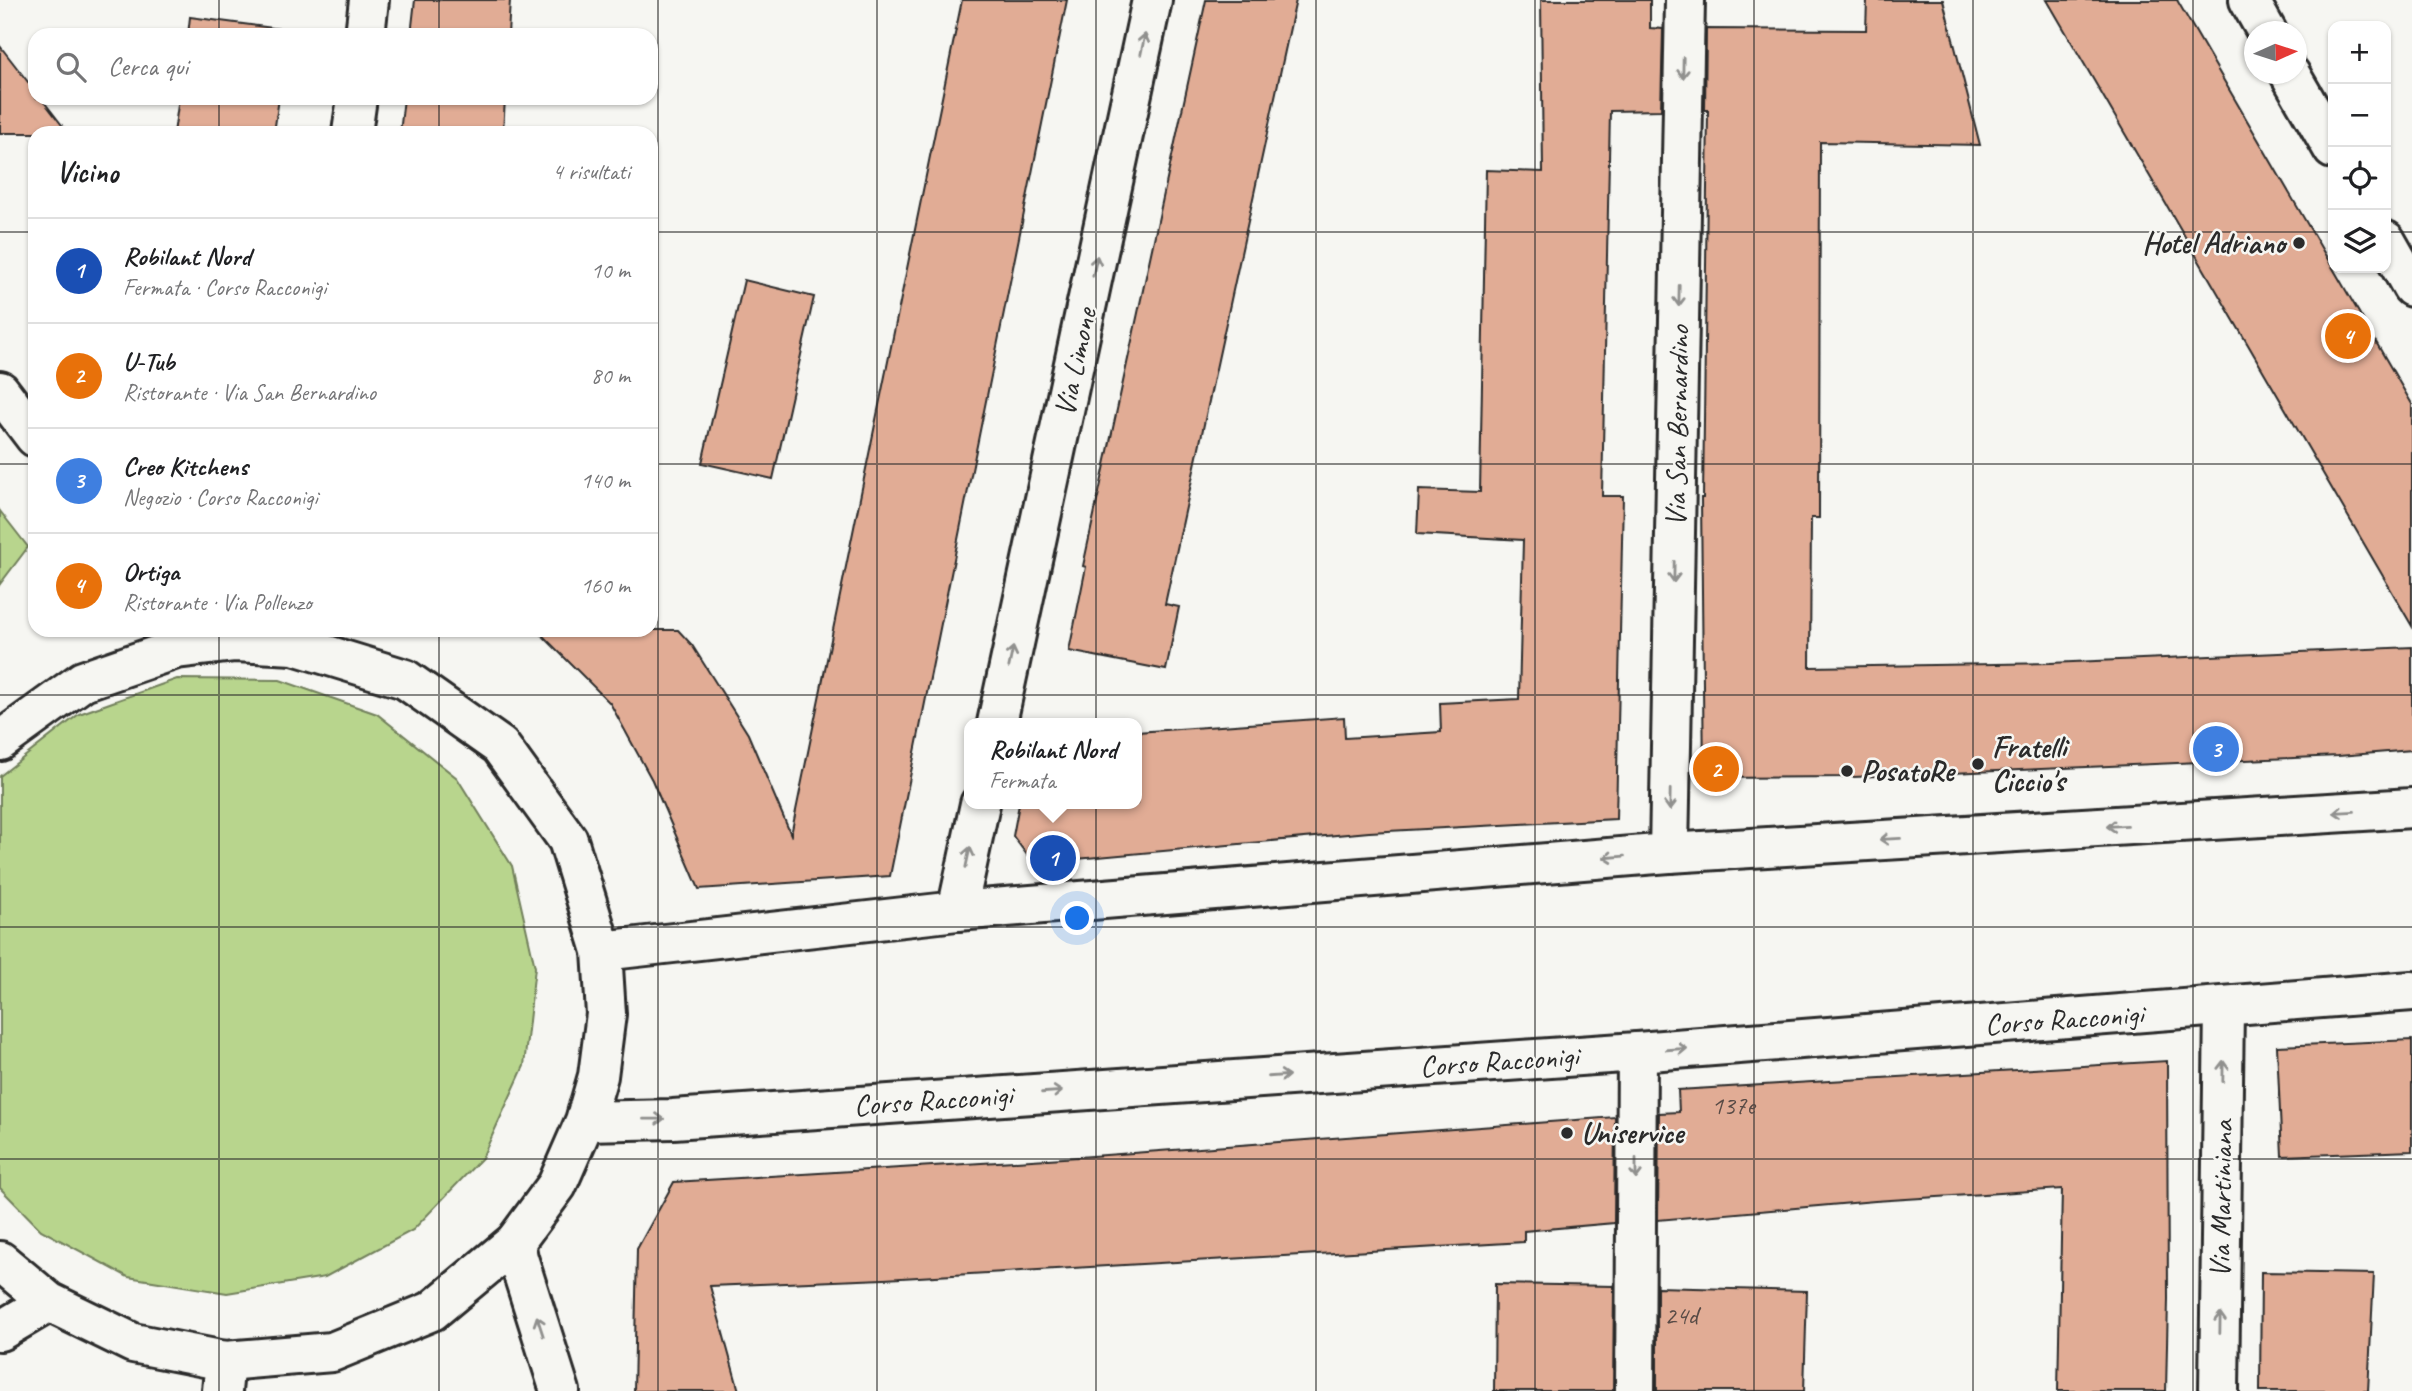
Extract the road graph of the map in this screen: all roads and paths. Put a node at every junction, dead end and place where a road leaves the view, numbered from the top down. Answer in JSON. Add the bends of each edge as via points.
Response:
{"nodes":[{"id":1,"x":369,"y":0,"type":"edge"},
{"id":2,"x":1152,"y":0,"type":"edge"},
{"id":3,"x":1685,"y":0,"type":"edge"},
{"id":4,"x":2249,"y":0,"type":"edge"},
{"id":5,"x":2261,"y":21,"type":"edge"},
{"id":6,"x":366,"y":28,"type":"edge"},
{"id":7,"x":2296,"y":84,"type":"edge"},
{"id":8,"x":356,"y":105,"type":"edge"},
{"id":9,"x":353,"y":126,"type":"edge"},
{"id":10,"x":2332,"y":147,"type":"edge"},
{"id":11,"x":2391,"y":250,"type":"edge"},
{"id":12,"x":2412,"y":287,"type":"edge"},
{"id":13,"x":0,"y":391,"type":"edge"},
{"id":14,"x":28,"y":429,"type":"edge"},
{"id":15,"x":294,"y":637,"type":"edge"},
{"id":16,"x":171,"y":640,"type":"edge"},
{"id":17,"x":998,"y":718,"type":"edge"},
{"id":18,"x":0,"y":741,"type":"edge"},
{"id":19,"x":2412,"y":808,"type":"edge"},
{"id":20,"x":979,"y":809,"type":"edge"},
{"id":21,"x":1669,"y":853,"type":"junction"},
{"id":22,"x":957,"y":911,"type":"junction"},
{"id":23,"x":602,"y":951,"type":"junction"},
{"id":24,"x":2412,"y":991,"type":"edge"},
{"id":25,"x":2224,"y":1007,"type":"junction"},
{"id":26,"x":1637,"y":1052,"type":"junction"},
{"id":27,"x":585,"y":1121,"type":"junction"},
{"id":28,"x":515,"y":1242,"type":"junction"},
{"id":29,"x":0,"y":1261,"type":"edge"},
{"id":30,"x":48,"y":1302,"type":"junction"},
{"id":31,"x":0,"y":1331,"type":"edge"},
{"id":32,"x":223,"y":1376,"type":"edge"},
{"id":33,"x":561,"y":1391,"type":"edge"},
{"id":34,"x":1634,"y":1391,"type":"edge"},
{"id":35,"x":2219,"y":1391,"type":"edge"}],
"edges":[{"from":1,"to":6,"type":"street"},
{"from":17,"to":2,"type":"street","name":"Via Limone","one_way":true},
{"from":3,"to":21,"type":"street","name":"Via San Bernardino","one_way":true},
{"from":4,"to":5,"type":"street"},
{"from":7,"to":10,"type":"street"},
{"from":8,"to":9,"type":"street"},
{"from":11,"to":12,"type":"street"},
{"from":13,"to":14,"type":"street"},
{"from":15,"to":16,"type":"street","via":[[235,642]]},
{"from":15,"to":23,"type":"street","via":[[405,679],[500,746],[568,840]]},
{"from":16,"to":18,"type":"street","via":[[83,681]]},
{"from":19,"to":21,"type":"street","one_way":true},
{"from":22,"to":20,"type":"street","one_way":true},
{"from":21,"to":22,"type":"street","one_way":true},
{"from":22,"to":23,"type":"street"},
{"from":23,"to":27,"type":"street","via":[[606,1014],[598,1076]]},
{"from":24,"to":25,"type":"street","name":"Corso Racconigi"},
{"from":26,"to":25,"type":"street","name":"Corso Racconigi","one_way":true},
{"from":35,"to":25,"type":"street","name":"Via Martiniana","one_way":true},
{"from":27,"to":26,"type":"street","name":"Corso Racconigi","one_way":true,"via":[[673,1119]]},
{"from":26,"to":34,"type":"street","one_way":true},
{"from":27,"to":28,"type":"street","via":[[557,1185]]},
{"from":28,"to":32,"type":"street","via":[[432,1311],[332,1352]]},
{"from":33,"to":28,"type":"street","one_way":true},
{"from":29,"to":30,"type":"street"},
{"from":30,"to":31,"type":"street"},
{"from":30,"to":32,"type":"street","via":[[133,1343]]}]}
